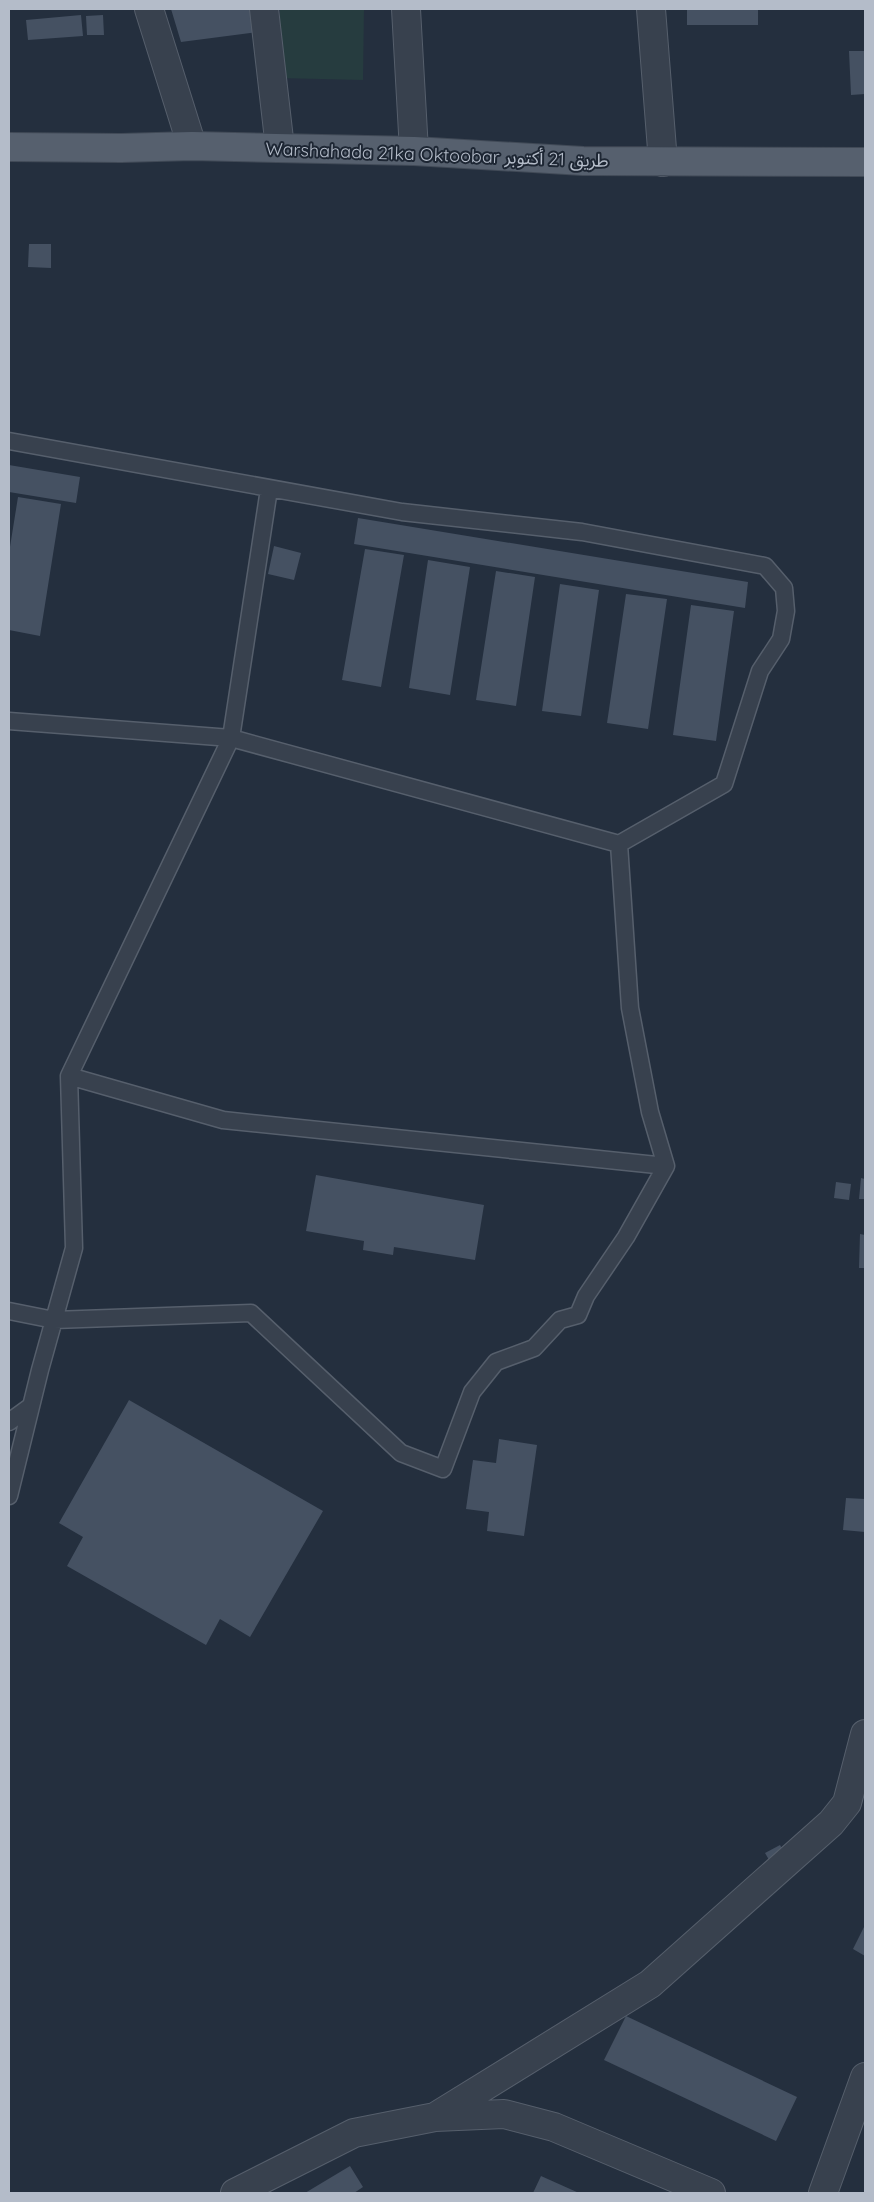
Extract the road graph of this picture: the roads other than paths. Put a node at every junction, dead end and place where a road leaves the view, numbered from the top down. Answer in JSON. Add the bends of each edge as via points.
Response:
{"nodes":[{"id":1,"x":149,"y":9,"type":"edge"},
{"id":2,"x":264,"y":9,"type":"edge"},
{"id":3,"x":406,"y":9,"type":"edge"},
{"id":4,"x":651,"y":9,"type":"edge"},
{"id":5,"x":192,"y":146,"type":"junction"},
{"id":6,"x":9,"y":147,"type":"edge"},
{"id":7,"x":280,"y":148,"type":"junction"},
{"id":8,"x":414,"y":152,"type":"junction"},
{"id":9,"x":663,"y":162,"type":"junction"},
{"id":10,"x":865,"y":162,"type":"edge"},
{"id":11,"x":9,"y":441,"type":"edge"},
{"id":12,"x":269,"y":488,"type":"junction"},
{"id":13,"x":9,"y":721,"type":"edge"},
{"id":14,"x":231,"y":738,"type":"junction"},
{"id":15,"x":619,"y":844,"type":"junction"},
{"id":16,"x":69,"y":1076,"type":"junction"},
{"id":17,"x":666,"y":1166,"type":"junction"},
{"id":18,"x":9,"y":1310,"type":"edge"},
{"id":19,"x":54,"y":1320,"type":"junction"},
{"id":20,"x":31,"y":1406,"type":"junction"},
{"id":21,"x":9,"y":1422,"type":"edge"},
{"id":22,"x":9,"y":1496,"type":"edge"},
{"id":23,"x":865,"y":1734,"type":"edge"},
{"id":24,"x":865,"y":2077,"type":"edge"},
{"id":25,"x":435,"y":2117,"type":"junction"},
{"id":26,"x":235,"y":2193,"type":"edge"},
{"id":27,"x":711,"y":2193,"type":"edge"},
{"id":28,"x":823,"y":2193,"type":"edge"}],
"edges":[{"from":1,"to":5,"type":"street"},
{"from":2,"to":7,"type":"street"},
{"from":3,"to":8,"type":"street"},
{"from":4,"to":9,"type":"street"},
{"from":5,"to":6,"type":"main road","name":"Warshahada 21ka Oktoobar طريق 21 أكتوبر"},
{"from":5,"to":7,"type":"main road","name":"Warshahada 21ka Oktoobar طريق 21 أكتوبر"},
{"from":7,"to":8,"type":"main road","name":"Warshahada 21ka Oktoobar طريق 21 أكتوبر"},
{"from":8,"to":9,"type":"main road","name":"Warshahada 21ka Oktoobar طريق 21 أكتوبر"},
{"from":9,"to":10,"type":"main road","name":"Warshahada 21ka Oktoobar طريق 21 أكتوبر"},
{"from":11,"to":12,"type":"lane"},
{"from":12,"to":14,"type":"lane"},
{"from":12,"to":15,"type":"lane","via":[[402,512],[582,532],[765,566],[784,588],[786,611],[781,639],[760,671],[724,784]]},
{"from":13,"to":14,"type":"lane"},
{"from":14,"to":15,"type":"lane"},
{"from":14,"to":16,"type":"lane"},
{"from":15,"to":17,"type":"lane","via":[[630,1008],[650,1112]]},
{"from":16,"to":17,"type":"lane","via":[[223,1120]]},
{"from":16,"to":19,"type":"lane","via":[[74,1248]]},
{"from":17,"to":19,"type":"lane","via":[[626,1237],[586,1296],[578,1315],[560,1320],[534,1348],[496,1362],[472,1392],[443,1469],[401,1453],[251,1313]]},
{"from":18,"to":19,"type":"lane"},
{"from":19,"to":20,"type":"lane"},
{"from":20,"to":21,"type":"lane"},
{"from":20,"to":22,"type":"lane"},
{"from":23,"to":25,"type":"street","via":[[847,1803],[824,1830],[650,1984]]},
{"from":24,"to":28,"type":"street"},
{"from":25,"to":26,"type":"street","via":[[354,2133]]},
{"from":25,"to":27,"type":"street","via":[[504,2114],[554,2127]]}]}
